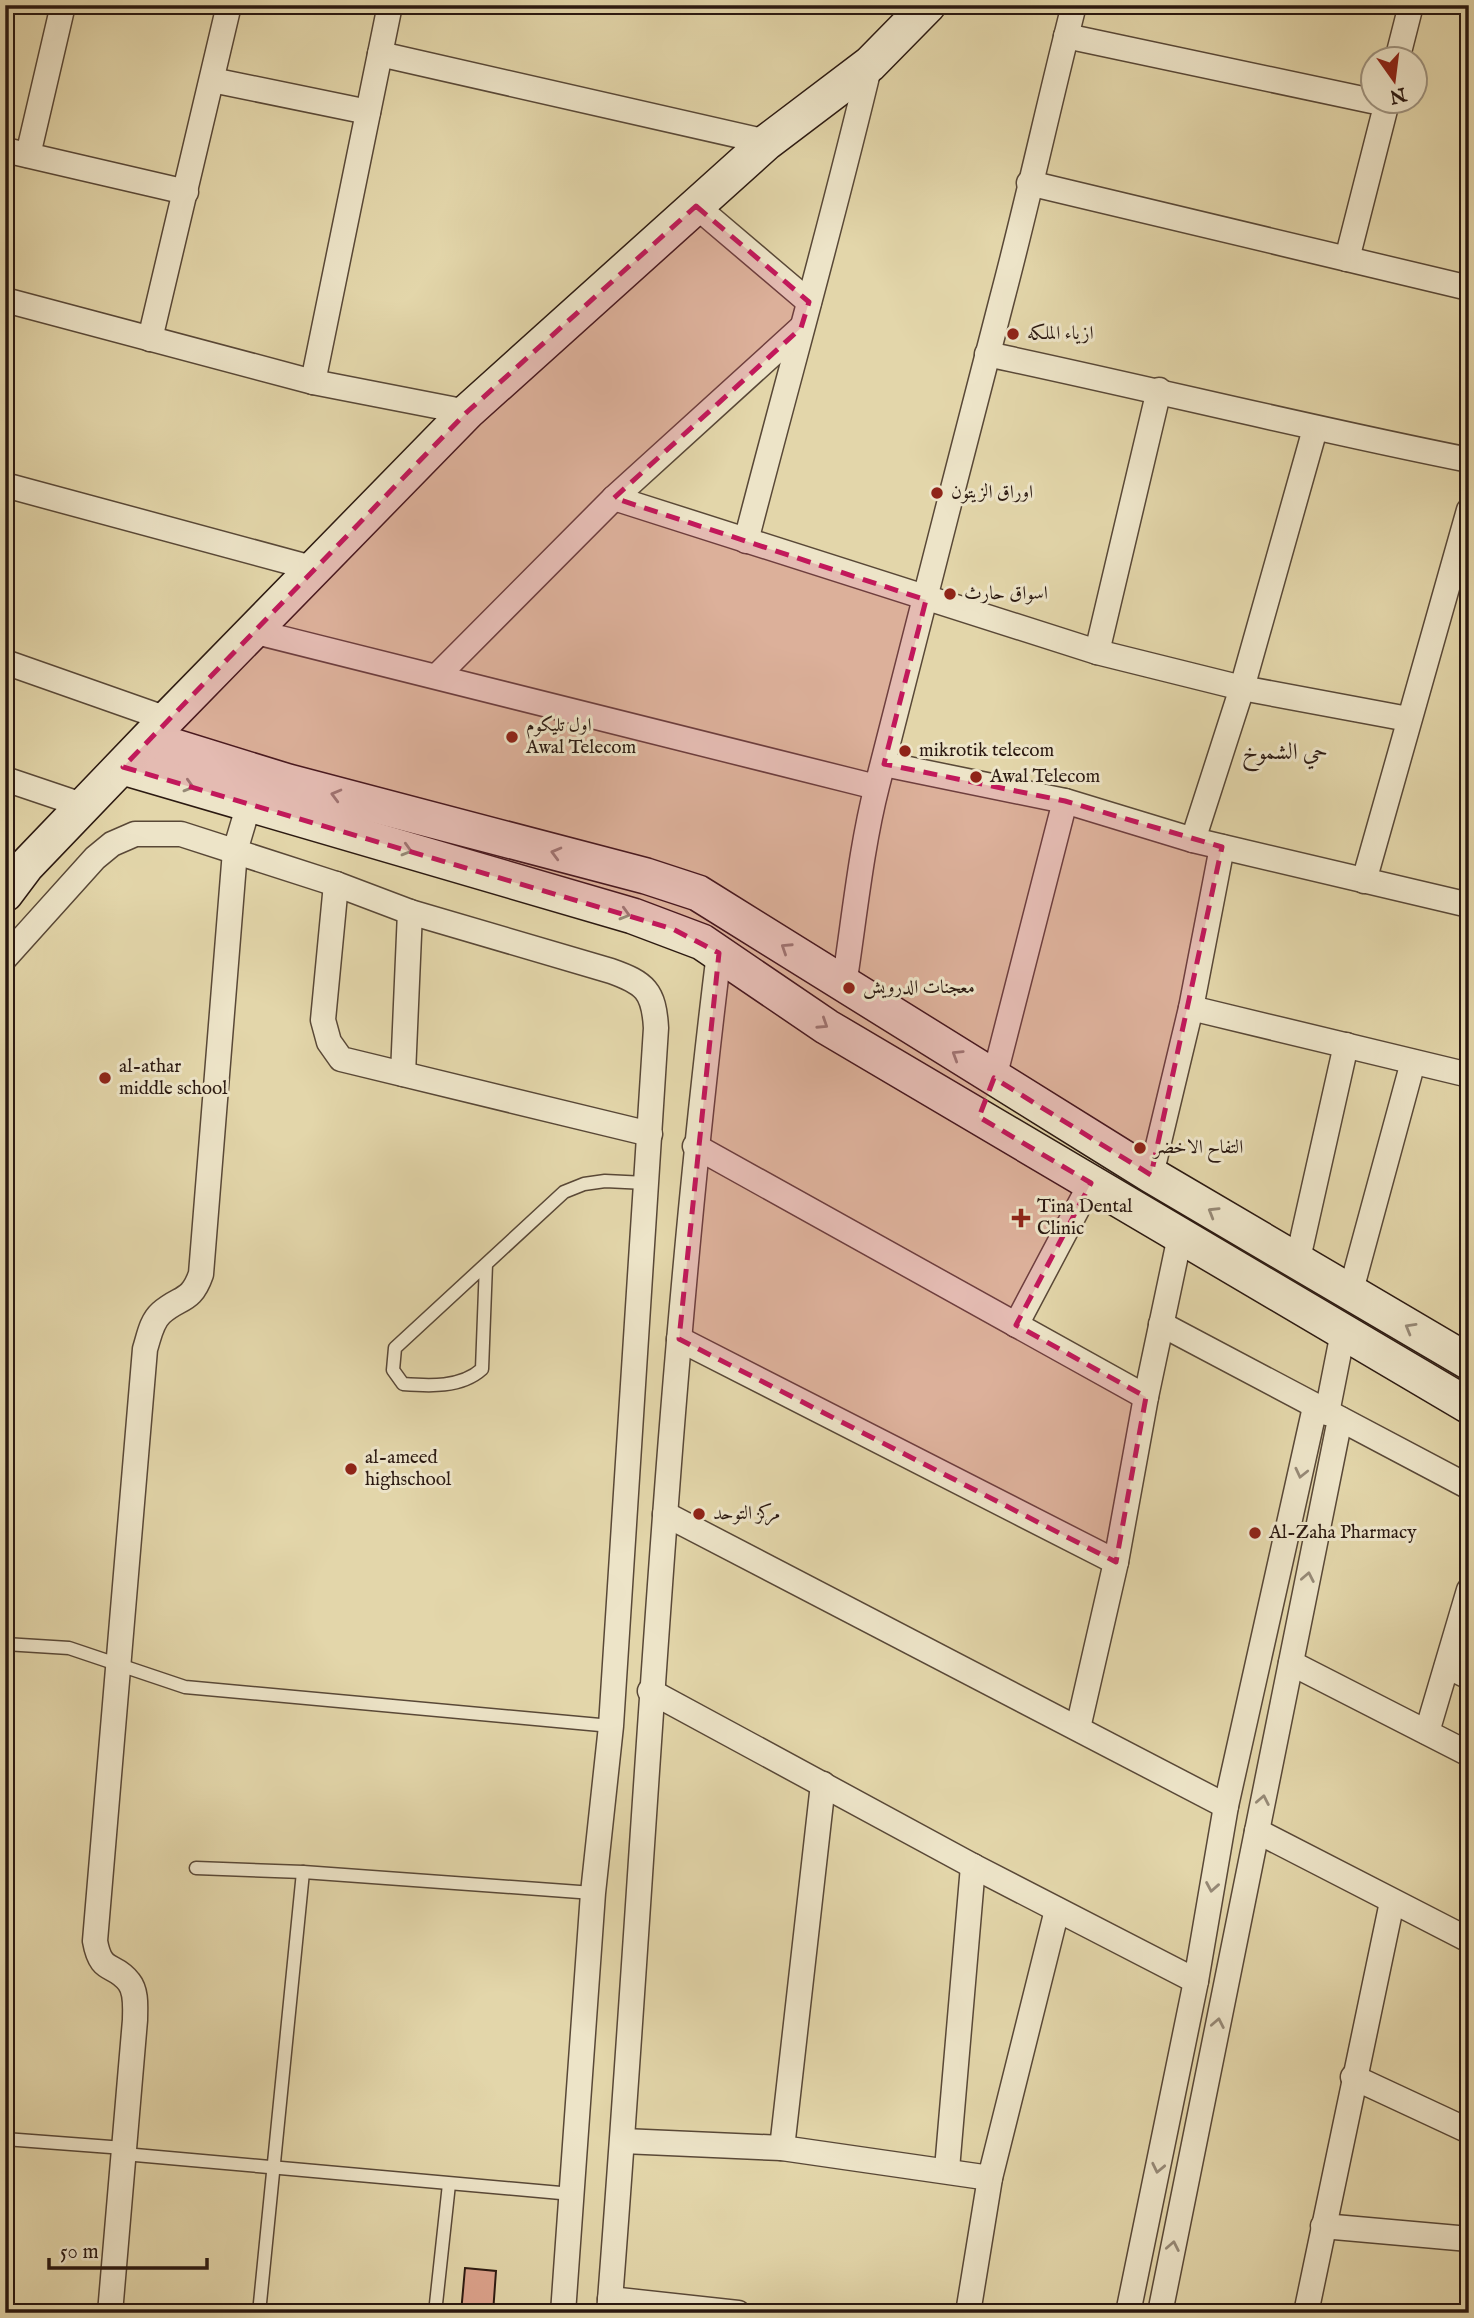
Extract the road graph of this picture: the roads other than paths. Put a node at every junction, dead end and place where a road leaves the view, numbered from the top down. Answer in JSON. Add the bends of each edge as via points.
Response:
{"nodes":[{"id":1,"x":63,"y":5,"type":"edge"},
{"id":2,"x":229,"y":5,"type":"edge"},
{"id":3,"x":390,"y":5,"type":"edge"},
{"id":4,"x":1074,"y":5,"type":"edge"},
{"id":5,"x":1411,"y":5,"type":"edge"},
{"id":6,"x":923,"y":6,"type":"edge"},
{"id":7,"x":1066,"y":36,"type":"junction"},
{"id":8,"x":1401,"y":46,"type":"edge"},
{"id":9,"x":380,"y":54,"type":"junction"},
{"id":10,"x":870,"y":64,"type":"junction"},
{"id":11,"x":212,"y":80,"type":"junction"},
{"id":12,"x":1358,"y":97,"type":"edge"},
{"id":13,"x":368,"y":112,"type":"junction"},
{"id":14,"x":1377,"y":116,"type":"edge"},
{"id":15,"x":767,"y":142,"type":"junction"},
{"id":16,"x":17,"y":153,"type":"edge"},
{"id":17,"x":1029,"y":183,"type":"junction"},
{"id":18,"x":186,"y":192,"type":"junction"},
{"id":19,"x":696,"y":206,"type":"junction"},
{"id":20,"x":1347,"y":259,"type":"junction"},
{"id":21,"x":1469,"y":288,"type":"edge"},
{"id":22,"x":5,"y":300,"type":"edge"},
{"id":23,"x":809,"y":302,"type":"junction"},
{"id":24,"x":802,"y":328,"type":"junction"},
{"id":25,"x":150,"y":339,"type":"junction"},
{"id":26,"x":987,"y":354,"type":"junction"},
{"id":27,"x":313,"y":382,"type":"junction"},
{"id":28,"x":1159,"y":390,"type":"junction"},
{"id":29,"x":467,"y":412,"type":"junction"},
{"id":30,"x":1315,"y":429,"type":"junction"},
{"id":31,"x":1469,"y":460,"type":"edge"},
{"id":32,"x":5,"y":485,"type":"edge"},
{"id":33,"x":614,"y":498,"type":"junction"},
{"id":34,"x":1469,"y":510,"type":"edge"},
{"id":35,"x":746,"y":541,"type":"junction"},
{"id":36,"x":312,"y":568,"type":"junction"},
{"id":37,"x":926,"y":600,"type":"junction"},
{"id":38,"x":252,"y":631,"type":"junction"},
{"id":39,"x":1097,"y":652,"type":"junction"},
{"id":40,"x":5,"y":662,"type":"edge"},
{"id":41,"x":438,"y":675,"type":"junction"},
{"id":42,"x":1242,"y":688,"type":"junction"},
{"id":43,"x":1408,"y":719,"type":"junction"},
{"id":44,"x":158,"y":729,"type":"junction"},
{"id":45,"x":123,"y":767,"type":"junction"},
{"id":46,"x":880,"y":775,"type":"junction"},
{"id":47,"x":5,"y":779,"type":"edge"},
{"id":48,"x":1065,"y":801,"type":"junction"},
{"id":49,"x":249,"y":804,"type":"junction"},
{"id":50,"x":85,"y":806,"type":"junction"},
{"id":51,"x":1193,"y":840,"type":"junction"},
{"id":52,"x":1222,"y":847,"type":"junction"},
{"id":53,"x":235,"y":850,"type":"junction"},
{"id":54,"x":15,"y":863,"type":"edge"},
{"id":55,"x":1364,"y":881,"type":"junction"},
{"id":56,"x":336,"y":884,"type":"junction"},
{"id":57,"x":5,"y":894,"type":"edge"},
{"id":58,"x":1469,"y":905,"type":"edge"},
{"id":59,"x":410,"y":912,"type":"junction"},
{"id":60,"x":719,"y":953,"type":"junction"},
{"id":61,"x":5,"y":958,"type":"edge"},
{"id":62,"x":844,"y":985,"type":"junction"},
{"id":63,"x":1191,"y":1008,"type":"junction"},
{"id":64,"x":1346,"y":1045,"type":"junction"},
{"id":65,"x":1413,"y":1062,"type":"junction"},
{"id":66,"x":403,"y":1074,"type":"junction"},
{"id":67,"x":1469,"y":1075,"type":"edge"},
{"id":68,"x":993,"y":1078,"type":"junction"},
{"id":69,"x":979,"y":1117,"type":"junction"},
{"id":70,"x":650,"y":1134,"type":"junction"},
{"id":71,"x":695,"y":1146,"type":"junction"},
{"id":72,"x":1151,"y":1175,"type":"junction"},
{"id":73,"x":646,"y":1183,"type":"junction"},
{"id":74,"x":1091,"y":1183,"type":"junction"},
{"id":75,"x":1180,"y":1236,"type":"junction"},
{"id":76,"x":1297,"y":1263,"type":"junction"},
{"id":77,"x":486,"y":1265,"type":"junction"},
{"id":78,"x":1350,"y":1294,"type":"junction"},
{"id":79,"x":1161,"y":1324,"type":"junction"},
{"id":80,"x":1016,"y":1325,"type":"junction"},
{"id":81,"x":1343,"y":1332,"type":"junction"},
{"id":82,"x":679,"y":1339,"type":"junction"},
{"id":83,"x":1469,"y":1362,"type":"edge"},
{"id":84,"x":1146,"y":1397,"type":"junction"},
{"id":85,"x":1469,"y":1406,"type":"edge"},
{"id":86,"x":1327,"y":1413,"type":"junction"},
{"id":87,"x":1469,"y":1488,"type":"edge"},
{"id":88,"x":664,"y":1514,"type":"junction"},
{"id":89,"x":1116,"y":1562,"type":"junction"},
{"id":90,"x":1469,"y":1590,"type":"edge"},
{"id":91,"x":5,"y":1644,"type":"edge"},
{"id":92,"x":1291,"y":1663,"type":"junction"},
{"id":93,"x":1447,"y":1666,"type":"junction"},
{"id":94,"x":118,"y":1667,"type":"junction"},
{"id":95,"x":1469,"y":1678,"type":"edge"},
{"id":96,"x":650,"y":1691,"type":"junction"},
{"id":97,"x":1245,"y":1724,"type":"junction"},
{"id":98,"x":611,"y":1726,"type":"junction"},
{"id":99,"x":1078,"y":1728,"type":"junction"},
{"id":100,"x":1277,"y":1730,"type":"junction"},
{"id":101,"x":1427,"y":1732,"type":"junction"},
{"id":102,"x":1469,"y":1755,"type":"edge"},
{"id":103,"x":823,"y":1784,"type":"junction"},
{"id":104,"x":1226,"y":1806,"type":"junction"},
{"id":105,"x":1256,"y":1831,"type":"junction"},
{"id":106,"x":973,"y":1866,"type":"junction"},
{"id":107,"x":196,"y":1868,"type":"dead end"},
{"id":108,"x":303,"y":1872,"type":"junction"},
{"id":109,"x":593,"y":1893,"type":"junction"},
{"id":110,"x":1392,"y":1902,"type":"junction"},
{"id":111,"x":1056,"y":1910,"type":"junction"},
{"id":112,"x":1469,"y":1940,"type":"edge"},
{"id":113,"x":1196,"y":1981,"type":"junction"},
{"id":114,"x":1353,"y":2077,"type":"junction"},
{"id":115,"x":1167,"y":2121,"type":"junction"},
{"id":116,"x":1198,"y":2123,"type":"junction"},
{"id":117,"x":1469,"y":2131,"type":"edge"},
{"id":118,"x":5,"y":2139,"type":"edge"},
{"id":119,"x":623,"y":2141,"type":"junction"},
{"id":120,"x":782,"y":2148,"type":"junction"},
{"id":121,"x":124,"y":2151,"type":"junction"},
{"id":122,"x":273,"y":2167,"type":"junction"},
{"id":123,"x":947,"y":2169,"type":"junction"},
{"id":124,"x":990,"y":2178,"type":"junction"},
{"id":125,"x":449,"y":2184,"type":"junction"},
{"id":126,"x":572,"y":2194,"type":"junction"},
{"id":127,"x":1323,"y":2226,"type":"junction"},
{"id":128,"x":1469,"y":2239,"type":"edge"},
{"id":129,"x":610,"y":2306,"type":"edge"},
{"id":130,"x":110,"y":2313,"type":"edge"},
{"id":131,"x":259,"y":2313,"type":"edge"},
{"id":132,"x":435,"y":2313,"type":"edge"},
{"id":133,"x":564,"y":2313,"type":"edge"},
{"id":134,"x":738,"y":2313,"type":"edge"},
{"id":135,"x":968,"y":2313,"type":"edge"},
{"id":136,"x":1128,"y":2313,"type":"edge"},
{"id":137,"x":1160,"y":2313,"type":"edge"},
{"id":138,"x":1306,"y":2313,"type":"edge"}],
"edges":[{"from":1,"to":16,"type":"street"},
{"from":2,"to":11,"type":"street"},
{"from":3,"to":9,"type":"street"},
{"from":4,"to":7,"type":"street"},
{"from":5,"to":8,"type":"street"},
{"from":6,"to":10,"type":"street"},
{"from":7,"to":12,"type":"street"},
{"from":7,"to":17,"type":"street"},
{"from":9,"to":13,"type":"street"},
{"from":9,"to":15,"type":"street"},
{"from":10,"to":15,"type":"street"},
{"from":10,"to":23,"type":"street","via":[[826,250]]},
{"from":11,"to":13,"type":"street"},
{"from":11,"to":18,"type":"street"},
{"from":13,"to":27,"type":"street"},
{"from":14,"to":20,"type":"street"},
{"from":15,"to":19,"type":"street"},
{"from":16,"to":18,"type":"street"},
{"from":17,"to":20,"type":"street"},
{"from":17,"to":26,"type":"street"},
{"from":18,"to":25,"type":"street"},
{"from":19,"to":23,"type":"street"},
{"from":19,"to":29,"type":"street"},
{"from":20,"to":21,"type":"street"},
{"from":22,"to":25,"type":"street"},
{"from":23,"to":24,"type":"street"},
{"from":24,"to":33,"type":"street"},
{"from":24,"to":35,"type":"street"},
{"from":25,"to":27,"type":"street"},
{"from":26,"to":28,"type":"street"},
{"from":26,"to":37,"type":"street"},
{"from":27,"to":29,"type":"street"},
{"from":28,"to":30,"type":"street"},
{"from":28,"to":39,"type":"street"},
{"from":29,"to":36,"type":"street"},
{"from":30,"to":31,"type":"street"},
{"from":30,"to":42,"type":"street"},
{"from":32,"to":36,"type":"street"},
{"from":33,"to":35,"type":"street"},
{"from":33,"to":41,"type":"street"},
{"from":34,"to":43,"type":"street"},
{"from":35,"to":37,"type":"street"},
{"from":36,"to":38,"type":"street"},
{"from":37,"to":39,"type":"street"},
{"from":37,"to":46,"type":"street"},
{"from":38,"to":41,"type":"street"},
{"from":38,"to":44,"type":"street"},
{"from":39,"to":42,"type":"street"},
{"from":40,"to":44,"type":"street"},
{"from":41,"to":46,"type":"street"},
{"from":42,"to":43,"type":"street"},
{"from":42,"to":51,"type":"street"},
{"from":43,"to":55,"type":"street"},
{"from":44,"to":45,"type":"street"},
{"from":62,"to":44,"type":"street","one_way":true,"via":[[698,893],[288,782]]},
{"from":45,"to":49,"type":"street","one_way":true},
{"from":45,"to":50,"type":"street"},
{"from":46,"to":48,"type":"street"},
{"from":46,"to":62,"type":"street"},
{"from":47,"to":50,"type":"street"},
{"from":48,"to":51,"type":"street"},
{"from":48,"to":68,"type":"street"},
{"from":49,"to":53,"type":"street"},
{"from":49,"to":60,"type":"street","one_way":true,"via":[[673,929]]},
{"from":50,"to":54,"type":"street"},
{"from":51,"to":52,"type":"street"},
{"from":52,"to":55,"type":"street"},
{"from":52,"to":63,"type":"street"},
{"from":53,"to":56,"type":"street"},
{"from":53,"to":61,"type":"street","via":[[158,832],[135,834],[112,844]]},
{"from":53,"to":94,"type":"street","via":[[201,1274],[188,1299],[161,1313],[152,1325],[145,1349]]},
{"from":54,"to":57,"type":"street"},
{"from":55,"to":58,"type":"street"},
{"from":56,"to":59,"type":"street"},
{"from":56,"to":66,"type":"street","via":[[323,1020],[329,1042],[341,1059]]},
{"from":59,"to":66,"type":"street"},
{"from":59,"to":70,"type":"street","via":[[611,971],[646,989],[654,1003],[656,1028]]},
{"from":60,"to":69,"type":"street","one_way":true,"via":[[827,1027]]},
{"from":60,"to":71,"type":"street"},
{"from":68,"to":62,"type":"street","one_way":true},
{"from":63,"to":64,"type":"street"},
{"from":63,"to":72,"type":"street"},
{"from":64,"to":65,"type":"street"},
{"from":64,"to":76,"type":"street"},
{"from":65,"to":67,"type":"street"},
{"from":65,"to":78,"type":"street"},
{"from":66,"to":70,"type":"street"},
{"from":68,"to":69,"type":"street"},
{"from":68,"to":72,"type":"street"},
{"from":69,"to":74,"type":"street"},
{"from":70,"to":73,"type":"street"},
{"from":71,"to":80,"type":"street"},
{"from":71,"to":82,"type":"street"},
{"from":76,"to":72,"type":"street","one_way":true},
{"from":73,"to":77,"type":"lane","via":[[605,1181],[564,1192]]},
{"from":73,"to":98,"type":"street"},
{"from":74,"to":75,"type":"street"},
{"from":74,"to":80,"type":"street"},
{"from":75,"to":79,"type":"street"},
{"from":75,"to":81,"type":"street"},
{"from":76,"to":78,"type":"street"},
{"from":77,"to":77,"type":"lane","via":[[395,1348],[393,1370],[403,1384],[460,1381],[482,1369]]},
{"from":83,"to":78,"type":"street","one_way":true},
{"from":79,"to":84,"type":"street"},
{"from":79,"to":86,"type":"street"},
{"from":80,"to":84,"type":"street"},
{"from":81,"to":85,"type":"street"},
{"from":81,"to":86,"type":"street"},
{"from":82,"to":88,"type":"street"},
{"from":82,"to":89,"type":"street"},
{"from":84,"to":89,"type":"street"},
{"from":86,"to":87,"type":"street"},
{"from":92,"to":86,"type":"street","one_way":true},
{"from":86,"to":97,"type":"street","one_way":true},
{"from":88,"to":96,"type":"street"},
{"from":88,"to":99,"type":"street"},
{"from":89,"to":99,"type":"street"},
{"from":90,"to":93,"type":"street"},
{"from":91,"to":94,"type":"lane","via":[[69,1648]]},
{"from":92,"to":100,"type":"street"},
{"from":92,"to":101,"type":"street"},
{"from":93,"to":95,"type":"street"},
{"from":93,"to":101,"type":"street"},
{"from":94,"to":98,"type":"lane","via":[[185,1687]]},
{"from":94,"to":121,"type":"street","via":[[95,1941],[98,1956],[107,1968],[131,1983],[134,1993]]},
{"from":96,"to":103,"type":"street"},
{"from":96,"to":119,"type":"street"},
{"from":97,"to":100,"type":"street"},
{"from":97,"to":104,"type":"street"},
{"from":98,"to":109,"type":"street"},
{"from":99,"to":104,"type":"street"},
{"from":105,"to":100,"type":"street","one_way":true},
{"from":101,"to":102,"type":"street"},
{"from":103,"to":106,"type":"street"},
{"from":103,"to":120,"type":"street"},
{"from":104,"to":113,"type":"street","one_way":true},
{"from":105,"to":110,"type":"street"},
{"from":116,"to":105,"type":"street","one_way":true},
{"from":106,"to":111,"type":"street"},
{"from":106,"to":123,"type":"street"},
{"from":107,"to":108,"type":"lane"},
{"from":108,"to":109,"type":"lane"},
{"from":108,"to":122,"type":"lane"},
{"from":109,"to":126,"type":"street"},
{"from":110,"to":112,"type":"street"},
{"from":110,"to":114,"type":"street"},
{"from":111,"to":113,"type":"street"},
{"from":111,"to":124,"type":"street"},
{"from":113,"to":115,"type":"street"},
{"from":114,"to":117,"type":"street"},
{"from":114,"to":127,"type":"street"},
{"from":115,"to":116,"type":"street"},
{"from":115,"to":136,"type":"street","one_way":true},
{"from":137,"to":116,"type":"street","one_way":true},
{"from":118,"to":121,"type":"lane"},
{"from":119,"to":120,"type":"street"},
{"from":119,"to":129,"type":"street"},
{"from":120,"to":123,"type":"street"},
{"from":121,"to":122,"type":"lane"},
{"from":121,"to":130,"type":"street"},
{"from":122,"to":125,"type":"lane"},
{"from":122,"to":131,"type":"lane"},
{"from":123,"to":124,"type":"street"},
{"from":124,"to":135,"type":"street"},
{"from":125,"to":126,"type":"lane"},
{"from":125,"to":132,"type":"lane"},
{"from":126,"to":133,"type":"street"},
{"from":127,"to":128,"type":"street"},
{"from":127,"to":138,"type":"street"},
{"from":129,"to":134,"type":"street"}]}
